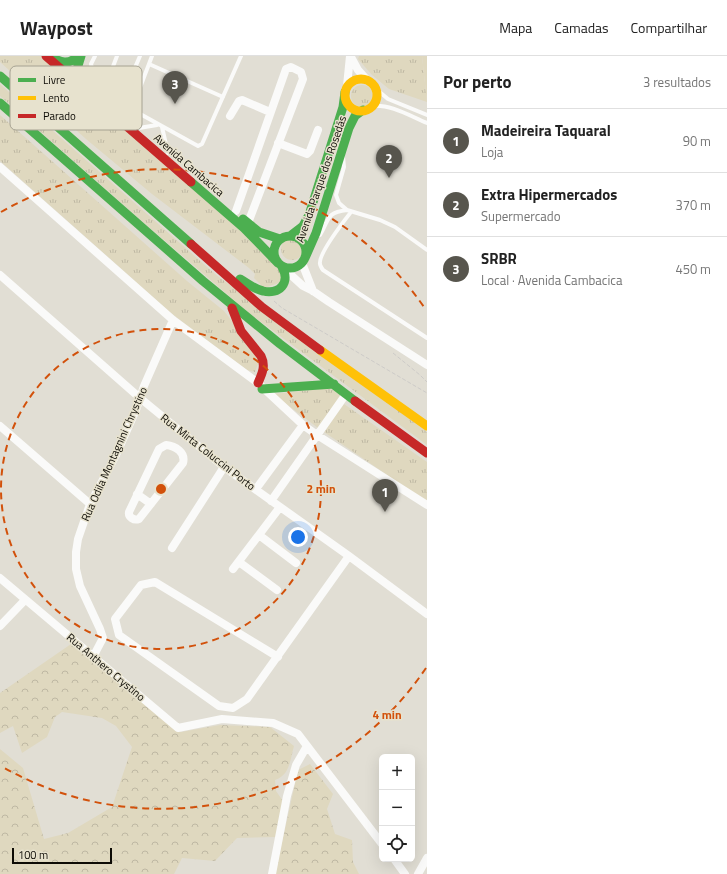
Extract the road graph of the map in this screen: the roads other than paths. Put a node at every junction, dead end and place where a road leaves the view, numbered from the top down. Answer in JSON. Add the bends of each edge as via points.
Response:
{"nodes":[{"id":1,"x":46,"y":56,"type":"edge"},
{"id":2,"x":50,"y":56,"type":"edge"},
{"id":3,"x":78,"y":56,"type":"edge"},
{"id":4,"x":81,"y":56,"type":"edge"},
{"id":5,"x":95,"y":56,"type":"edge"},
{"id":6,"x":117,"y":56,"type":"edge"},
{"id":7,"x":140,"y":56,"type":"edge"},
{"id":8,"x":152,"y":56,"type":"edge"},
{"id":9,"x":241,"y":56,"type":"edge"},
{"id":10,"x":350,"y":56,"type":"edge"},
{"id":11,"x":149,"y":64,"type":"junction"},
{"id":12,"x":59,"y":66,"type":"edge"},
{"id":13,"x":78,"y":66,"type":"edge"},
{"id":14,"x":92,"y":66,"type":"edge"},
{"id":15,"x":113,"y":66,"type":"edge"},
{"id":16,"x":136,"y":66,"type":"edge"},
{"id":17,"x":0,"y":67,"type":"edge"},
{"id":18,"x":0,"y":76,"type":"edge"},
{"id":19,"x":10,"y":77,"type":"edge"},
{"id":20,"x":368,"y":81,"type":"junction"},
{"id":21,"x":142,"y":82,"type":"edge"},
{"id":22,"x":10,"y":85,"type":"edge"},
{"id":23,"x":346,"y":89,"type":"junction"},
{"id":24,"x":376,"y":89,"type":"junction"},
{"id":25,"x":223,"y":97,"type":"junction"},
{"id":26,"x":0,"y":103,"type":"edge"},
{"id":27,"x":368,"y":108,"type":"junction"},
{"id":28,"x":10,"y":112,"type":"edge"},
{"id":29,"x":270,"y":112,"type":"junction"},
{"id":30,"x":142,"y":115,"type":"edge"},
{"id":31,"x":427,"y":115,"type":"edge"},
{"id":32,"x":230,"y":116,"type":"dead end"},
{"id":33,"x":427,"y":123,"type":"edge"},
{"id":34,"x":157,"y":124,"type":"junction"},
{"id":35,"x":142,"y":127,"type":"edge"},
{"id":36,"x":162,"y":127,"type":"junction"},
{"id":37,"x":30,"y":130,"type":"edge"},
{"id":38,"x":62,"y":130,"type":"edge"},
{"id":39,"x":135,"y":130,"type":"edge"},
{"id":40,"x":141,"y":130,"type":"edge"},
{"id":41,"x":318,"y":130,"type":"dead end"},
{"id":42,"x":278,"y":143,"type":"junction"},
{"id":43,"x":343,"y":149,"type":"junction"},
{"id":44,"x":168,"y":153,"type":"junction"},
{"id":45,"x":0,"y":167,"type":"edge"},
{"id":46,"x":135,"y":195,"type":"junction"},
{"id":47,"x":236,"y":211,"type":"junction"},
{"id":48,"x":349,"y":211,"type":"junction"},
{"id":49,"x":248,"y":223,"type":"junction"},
{"id":50,"x":290,"y":236,"type":"junction"},
{"id":51,"x":280,"y":239,"type":"junction"},
{"id":52,"x":311,"y":247,"type":"junction"},
{"id":53,"x":427,"y":250,"type":"edge"},
{"id":54,"x":304,"y":260,"type":"junction"},
{"id":55,"x":282,"y":266,"type":"junction"},
{"id":56,"x":0,"y":275,"type":"edge"},
{"id":57,"x":313,"y":291,"type":"junction"},
{"id":58,"x":231,"y":305,"type":"junction"},
{"id":59,"x":173,"y":320,"type":"junction"},
{"id":60,"x":427,"y":338,"type":"edge"},
{"id":61,"x":427,"y":365,"type":"edge"},
{"id":62,"x":334,"y":384,"type":"junction"},
{"id":63,"x":260,"y":386,"type":"junction"},
{"id":64,"x":346,"y":394,"type":"junction"},
{"id":65,"x":140,"y":398,"type":"junction"},
{"id":66,"x":390,"y":399,"type":"junction"},
{"id":67,"x":427,"y":422,"type":"edge"},
{"id":68,"x":303,"y":425,"type":"junction"},
{"id":69,"x":0,"y":426,"type":"edge"},
{"id":70,"x":427,"y":426,"type":"edge"},
{"id":71,"x":183,"y":434,"type":"junction"},
{"id":72,"x":317,"y":436,"type":"junction"},
{"id":73,"x":173,"y":446,"type":"junction"},
{"id":74,"x":427,"y":453,"type":"edge"},
{"id":75,"x":224,"y":467,"type":"junction"},
{"id":76,"x":256,"y":490,"type":"junction"},
{"id":77,"x":137,"y":494,"type":"junction"},
{"id":78,"x":271,"y":501,"type":"junction"},
{"id":79,"x":90,"y":504,"type":"junction"},
{"id":80,"x":151,"y":504,"type":"junction"},
{"id":81,"x":427,"y":505,"type":"edge"},
{"id":82,"x":280,"y":507,"type":"junction"},
{"id":83,"x":260,"y":535,"type":"junction"},
{"id":84,"x":172,"y":548,"type":"dead end"},
{"id":85,"x":349,"y":556,"type":"junction"},
{"id":86,"x":239,"y":562,"type":"junction"},
{"id":87,"x":296,"y":563,"type":"dead end"},
{"id":88,"x":233,"y":569,"type":"dead end"},
{"id":89,"x":0,"y":578,"type":"edge"},
{"id":90,"x":277,"y":590,"type":"dead end"},
{"id":91,"x":25,"y":600,"type":"junction"},
{"id":92,"x":427,"y":614,"type":"edge"},
{"id":93,"x":0,"y":626,"type":"edge"},
{"id":94,"x":93,"y":657,"type":"junction"},
{"id":95,"x":278,"y":657,"type":"junction"},
{"id":96,"x":307,"y":746,"type":"junction"},
{"id":97,"x":379,"y":840,"type":"edge"},
{"id":98,"x":427,"y":858,"type":"edge"},
{"id":99,"x":396,"y":862,"type":"edge"},
{"id":100,"x":272,"y":874,"type":"edge"},
{"id":101,"x":406,"y":874,"type":"edge"},
{"id":102,"x":418,"y":874,"type":"edge"}],
"edges":[{"from":1,"to":12,"type":"main road","name":"Avenida Cambacica"},
{"from":2,"to":3,"type":"main road","via":[[64,63]]},
{"from":4,"to":13,"type":"main road","name":"Avenida Cambacica"},
{"from":5,"to":14,"type":"lane"},
{"from":6,"to":15,"type":"lane"},
{"from":7,"to":16,"type":"lane"},
{"from":8,"to":11,"type":"lane"},
{"from":9,"to":25,"type":"lane"},
{"from":10,"to":20,"type":"street"},
{"from":10,"to":23,"type":"street"},
{"from":11,"to":21,"type":"lane"},
{"from":11,"to":25,"type":"lane"},
{"from":17,"to":19,"type":"main road"},
{"from":18,"to":22,"type":"main road"},
{"from":20,"to":23,"type":"main road","via":[[357,79]]},
{"from":20,"to":24,"type":"main road"},
{"from":23,"to":27,"type":"main road","via":[[345,98],[352,108]]},
{"from":23,"to":50,"type":"main road","via":[[343,107],[309,215],[303,226]]},
{"from":24,"to":27,"type":"main road","via":[[376,96]]},
{"from":24,"to":31,"type":"lane","via":[[388,99]]},
{"from":25,"to":36,"type":"lane","via":[[201,146]]},
{"from":26,"to":28,"type":"main road"},
{"from":27,"to":33,"type":"lane","via":[[379,105],[387,107]]},
{"from":27,"to":43,"type":"main road","name":"Avenida Parque dos Rosedás","via":[[354,116]]},
{"from":29,"to":32,"type":"street","via":[[242,100]]},
{"from":29,"to":42,"type":"street","via":[[286,69],[291,67],[301,72],[303,79]]},
{"from":29,"to":47,"type":"street"},
{"from":30,"to":34,"type":"lane"},
{"from":34,"to":35,"type":"lane"},
{"from":34,"to":36,"type":"lane"},
{"from":36,"to":44,"type":"lane"},
{"from":37,"to":58,"type":"main road"},
{"from":38,"to":46,"type":"main road"},
{"from":39,"to":55,"type":"main road","name":"Avenida Cambacica","via":[[244,228]]},
{"from":40,"to":44,"type":"main road","name":"Avenida Cambacica"},
{"from":41,"to":42,"type":"street","via":[[309,154]]},
{"from":42,"to":49,"type":"street"},
{"from":43,"to":48,"type":"lane","via":[[344,167],[336,195],[338,203]]},
{"from":43,"to":52,"type":"main road","name":"Avenida Parque dos Rosedás"},
{"from":44,"to":47,"type":"main road","name":"Avenida Cambacica"},
{"from":45,"to":59,"type":"street"},
{"from":46,"to":55,"type":"main road","via":[[238,278],[263,292],[270,292],[283,286],[286,277]]},
{"from":46,"to":66,"type":"main road","via":[[262,307]]},
{"from":47,"to":49,"type":"main road","name":"Avenida Cambacica"},
{"from":48,"to":52,"type":"lane","via":[[334,212]]},
{"from":48,"to":53,"type":"lane","via":[[395,227]]},
{"from":48,"to":60,"type":"lane","via":[[320,259],[320,264],[328,274]]},
{"from":49,"to":51,"type":"main road","name":"Avenida Cambacica","via":[[258,232]]},
{"from":50,"to":51,"type":"main road"},
{"from":50,"to":54,"type":"main road","via":[[300,239],[303,243],[306,253]]},
{"from":51,"to":55,"type":"main road","via":[[274,247],[274,253]]},
{"from":52,"to":54,"type":"main road","name":"Avenida Parque dos Rosedás"},
{"from":54,"to":55,"type":"main road","via":[[298,266]]},
{"from":54,"to":57,"type":"street"},
{"from":55,"to":57,"type":"street","via":[[299,283]]},
{"from":56,"to":65,"type":"street","name":"Rua Mirta Coluccini Porto"},
{"from":57,"to":61,"type":"street"},
{"from":58,"to":62,"type":"main road"},
{"from":58,"to":63,"type":"main road","via":[[243,333],[261,354],[264,362]]},
{"from":59,"to":63,"type":"street"},
{"from":59,"to":65,"type":"street","name":"Rua Odila Montagnini Chrystino"},
{"from":62,"to":63,"type":"main road"},
{"from":62,"to":64,"type":"main road"},
{"from":63,"to":68,"type":"street"},
{"from":64,"to":72,"type":"street"},
{"from":64,"to":74,"type":"main road"},
{"from":65,"to":71,"type":"street","name":"Rua Mirta Coluccini Porto"},
{"from":65,"to":79,"type":"street","name":"Rua Odila Montagnini Chrystino","via":[[116,455]]},
{"from":66,"to":67,"type":"main road"},
{"from":66,"to":70,"type":"main road"},
{"from":68,"to":72,"type":"street"},
{"from":68,"to":76,"type":"street"},
{"from":69,"to":79,"type":"street"},
{"from":71,"to":73,"type":"street"},
{"from":71,"to":75,"type":"street","name":"Rua Mirta Coluccini Porto"},
{"from":72,"to":78,"type":"street"},
{"from":72,"to":81,"type":"street"},
{"from":73,"to":77,"type":"street","via":[[166,445],[159,449]]},
{"from":73,"to":80,"type":"street","via":[[183,454],[183,463]]},
{"from":75,"to":76,"type":"street","name":"Rua Mirta Coluccini Porto"},
{"from":75,"to":84,"type":"street"},
{"from":76,"to":78,"type":"street","name":"Rua Mirta Coluccini Porto"},
{"from":77,"to":80,"type":"street"},
{"from":77,"to":80,"type":"street","via":[[129,512],[134,519],[139,519]]},
{"from":78,"to":82,"type":"street","name":"Rua Mirta Coluccini Porto"},
{"from":79,"to":94,"type":"street","name":"Rua Odila Montagnini Chrystino","via":[[78,539],[76,569],[80,586],[103,638]]},
{"from":82,"to":83,"type":"street"},
{"from":82,"to":85,"type":"street","name":"Rua Mirta Coluccini Porto"},
{"from":83,"to":86,"type":"street"},
{"from":83,"to":87,"type":"street"},
{"from":85,"to":92,"type":"street","name":"Rua Mirta Coluccini Porto"},
{"from":85,"to":95,"type":"street"},
{"from":86,"to":88,"type":"street"},
{"from":86,"to":90,"type":"street"},
{"from":89,"to":91,"type":"street","name":"Rua Anthero Crystino"},
{"from":91,"to":93,"type":"street"},
{"from":91,"to":94,"type":"street","name":"Rua Anthero Crystino"},
{"from":94,"to":96,"type":"street","name":"Rua Anthero Crystino","via":[[178,728],[222,719],[273,723],[298,734]]},
{"from":95,"to":95,"type":"street","via":[[156,582],[141,585],[116,619],[119,635],[219,706],[232,708],[247,699]]},
{"from":96,"to":97,"type":"street"},
{"from":96,"to":100,"type":"street","via":[[296,765],[289,790]]},
{"from":98,"to":102,"type":"street"},
{"from":99,"to":101,"type":"street"}]}
